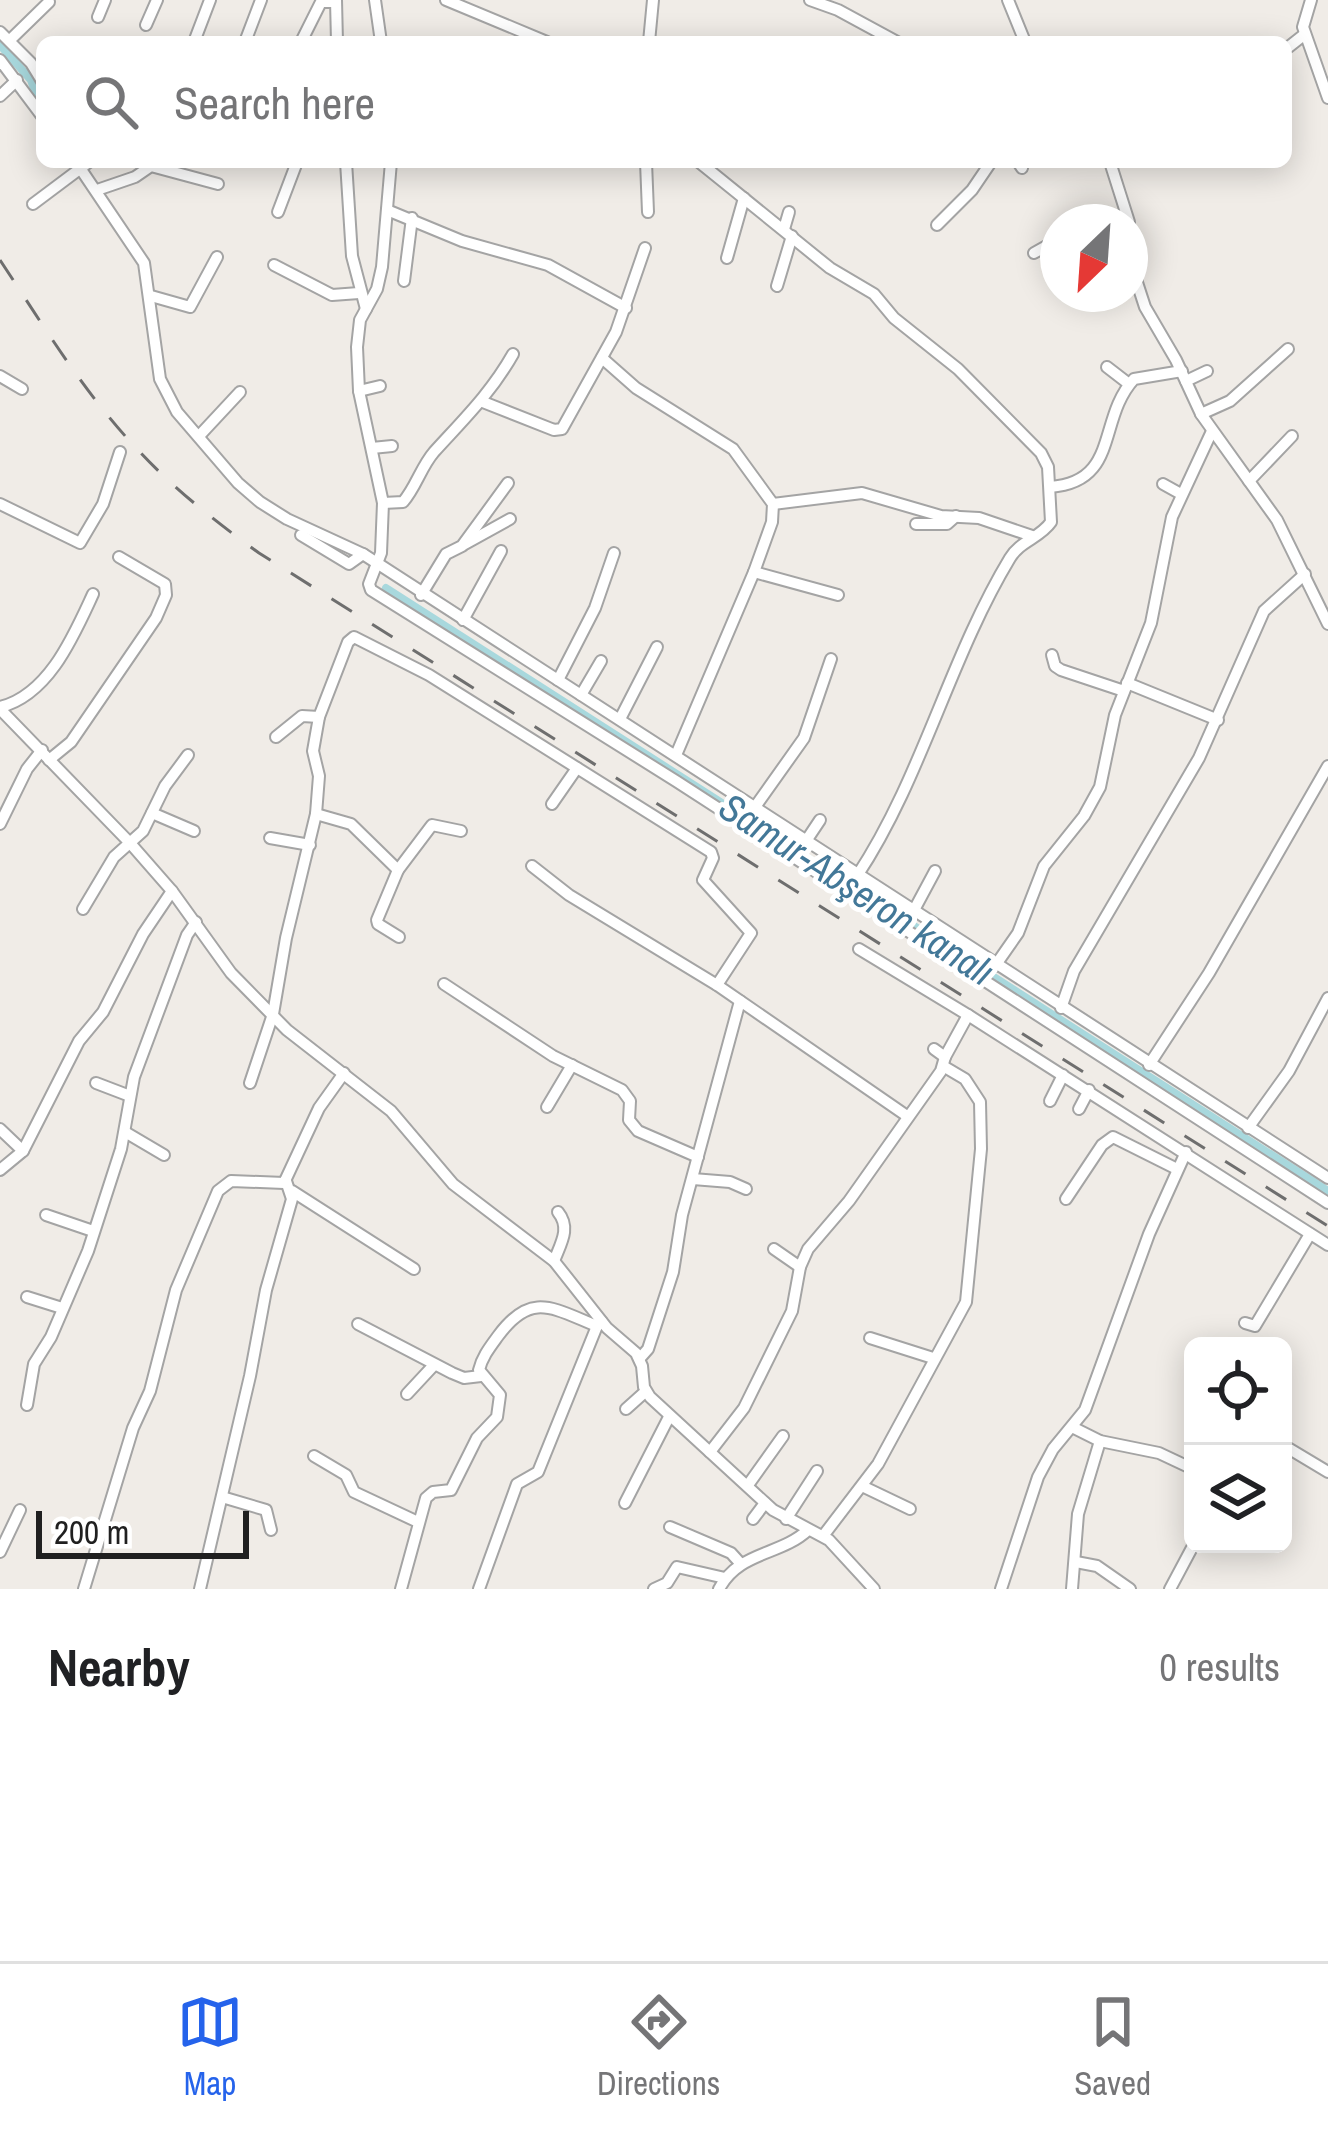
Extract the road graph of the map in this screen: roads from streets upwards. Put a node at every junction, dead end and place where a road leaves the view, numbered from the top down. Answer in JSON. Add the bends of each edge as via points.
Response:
{"nodes":[{"id":1,"x":105,"y":0,"type":"edge"},
{"id":2,"x":157,"y":0,"type":"edge"},
{"id":3,"x":210,"y":0,"type":"edge"},
{"id":4,"x":261,"y":0,"type":"edge"},
{"id":5,"x":375,"y":0,"type":"edge"},
{"id":6,"x":446,"y":0,"type":"edge"},
{"id":7,"x":653,"y":0,"type":"edge"},
{"id":8,"x":811,"y":0,"type":"edge"},
{"id":9,"x":1008,"y":0,"type":"edge"},
{"id":10,"x":1311,"y":0,"type":"edge"},
{"id":11,"x":318,"y":1,"type":"edge"},
{"id":12,"x":336,"y":1,"type":"edge"},
{"id":13,"x":49,"y":2,"type":"edge"},
{"id":14,"x":98,"y":17,"type":"dead end"},
{"id":15,"x":146,"y":25,"type":"dead end"},
{"id":16,"x":1305,"y":34,"type":"junction"},
{"id":17,"x":5,"y":36,"type":"edge"},
{"id":18,"x":196,"y":36,"type":"edge"},
{"id":19,"x":247,"y":36,"type":"edge"},
{"id":20,"x":303,"y":36,"type":"edge"},
{"id":21,"x":337,"y":36,"type":"edge"},
{"id":22,"x":380,"y":36,"type":"edge"},
{"id":23,"x":533,"y":36,"type":"edge"},
{"id":24,"x":650,"y":36,"type":"edge"},
{"id":25,"x":886,"y":36,"type":"edge"},
{"id":26,"x":1023,"y":36,"type":"edge"},
{"id":27,"x":1292,"y":44,"type":"edge"},
{"id":28,"x":0,"y":60,"type":"edge"},
{"id":29,"x":36,"y":74,"type":"edge"},
{"id":30,"x":17,"y":80,"type":"junction"},
{"id":31,"x":0,"y":96,"type":"edge"},
{"id":32,"x":1328,"y":98,"type":"edge"},
{"id":33,"x":36,"y":106,"type":"edge"},
{"id":34,"x":77,"y":168,"type":"edge"},
{"id":35,"x":84,"y":168,"type":"edge"},
{"id":36,"x":148,"y":168,"type":"edge"},
{"id":37,"x":158,"y":168,"type":"edge"},
{"id":38,"x":295,"y":168,"type":"edge"},
{"id":39,"x":346,"y":168,"type":"edge"},
{"id":40,"x":390,"y":168,"type":"edge"},
{"id":41,"x":646,"y":168,"type":"edge"},
{"id":42,"x":706,"y":168,"type":"edge"},
{"id":43,"x":987,"y":168,"type":"edge"},
{"id":44,"x":1112,"y":168,"type":"edge"},
{"id":45,"x":218,"y":184,"type":"dead end"},
{"id":46,"x":97,"y":190,"type":"junction"},
{"id":47,"x":744,"y":198,"type":"junction"},
{"id":48,"x":33,"y":204,"type":"dead end"},
{"id":49,"x":1123,"y":204,"type":"edge"},
{"id":50,"x":387,"y":210,"type":"junction"},
{"id":51,"x":278,"y":212,"type":"dead end"},
{"id":52,"x":648,"y":212,"type":"dead end"},
{"id":53,"x":788,"y":212,"type":"dead end"},
{"id":54,"x":412,"y":218,"type":"junction"},
{"id":55,"x":937,"y":225,"type":"dead end"},
{"id":56,"x":788,"y":232,"type":"junction"},
{"id":57,"x":645,"y":248,"type":"dead end"},
{"id":58,"x":1040,"y":250,"type":"edge"},
{"id":59,"x":1034,"y":253,"type":"dead end"},
{"id":60,"x":217,"y":257,"type":"dead end"},
{"id":61,"x":727,"y":258,"type":"dead end"},
{"id":62,"x":274,"y":265,"type":"dead end"},
{"id":63,"x":404,"y":280,"type":"dead end"},
{"id":64,"x":777,"y":286,"type":"dead end"},
{"id":65,"x":359,"y":293,"type":"junction"},
{"id":66,"x":151,"y":296,"type":"junction"},
{"id":67,"x":626,"y":308,"type":"junction"},
{"id":68,"x":366,"y":309,"type":"junction"},
{"id":69,"x":1147,"y":312,"type":"edge"},
{"id":70,"x":1288,"y":349,"type":"dead end"},
{"id":71,"x":513,"y":354,"type":"dead end"},
{"id":72,"x":602,"y":358,"type":"junction"},
{"id":73,"x":1107,"y":368,"type":"dead end"},
{"id":74,"x":1207,"y":370,"type":"dead end"},
{"id":75,"x":0,"y":376,"type":"edge"},
{"id":76,"x":1184,"y":376,"type":"junction"},
{"id":77,"x":1129,"y":384,"type":"junction"},
{"id":78,"x":380,"y":386,"type":"dead end"},
{"id":79,"x":22,"y":389,"type":"dead end"},
{"id":80,"x":359,"y":391,"type":"junction"},
{"id":81,"x":240,"y":392,"type":"dead end"},
{"id":82,"x":482,"y":402,"type":"junction"},
{"id":83,"x":1201,"y":415,"type":"junction"},
{"id":84,"x":1212,"y":431,"type":"junction"},
{"id":85,"x":199,"y":436,"type":"junction"},
{"id":86,"x":1292,"y":436,"type":"dead end"},
{"id":87,"x":392,"y":446,"type":"dead end"},
{"id":88,"x":372,"y":448,"type":"junction"},
{"id":89,"x":120,"y":452,"type":"dead end"},
{"id":90,"x":1249,"y":481,"type":"junction"},
{"id":91,"x":508,"y":483,"type":"dead end"},
{"id":92,"x":1163,"y":484,"type":"dead end"},
{"id":93,"x":1050,"y":487,"type":"junction"},
{"id":94,"x":1181,"y":494,"type":"junction"},
{"id":95,"x":383,"y":503,"type":"junction"},
{"id":96,"x":0,"y":504,"type":"edge"},
{"id":97,"x":773,"y":504,"type":"junction"},
{"id":98,"x":956,"y":516,"type":"junction"},
{"id":99,"x":510,"y":519,"type":"dead end"},
{"id":100,"x":916,"y":524,"type":"dead end"},
{"id":101,"x":301,"y":536,"type":"dead end"},
{"id":102,"x":1032,"y":536,"type":"junction"},
{"id":103,"x":462,"y":546,"type":"junction"},
{"id":104,"x":501,"y":550,"type":"dead end"},
{"id":105,"x":614,"y":553,"type":"dead end"},
{"id":106,"x":363,"y":554,"type":"junction"},
{"id":107,"x":119,"y":557,"type":"dead end"},
{"id":108,"x":377,"y":565,"type":"junction"},
{"id":109,"x":754,"y":572,"type":"junction"},
{"id":110,"x":1306,"y":574,"type":"junction"},
{"id":111,"x":93,"y":594,"type":"dead end"},
{"id":112,"x":422,"y":595,"type":"junction"},
{"id":113,"x":838,"y":595,"type":"dead end"},
{"id":114,"x":463,"y":620,"type":"junction"},
{"id":115,"x":1328,"y":624,"type":"edge"},
{"id":116,"x":657,"y":647,"type":"dead end"},
{"id":117,"x":1052,"y":655,"type":"dead end"},
{"id":118,"x":831,"y":659,"type":"dead end"},
{"id":119,"x":601,"y":661,"type":"dead end"},
{"id":120,"x":558,"y":680,"type":"junction"},
{"id":121,"x":1126,"y":687,"type":"junction"},
{"id":122,"x":581,"y":695,"type":"junction"},
{"id":123,"x":0,"y":708,"type":"edge"},
{"id":124,"x":319,"y":717,"type":"junction"},
{"id":125,"x":620,"y":719,"type":"junction"},
{"id":126,"x":1217,"y":720,"type":"junction"},
{"id":127,"x":275,"y":737,"type":"dead end"},
{"id":128,"x":188,"y":754,"type":"dead end"},
{"id":129,"x":45,"y":755,"type":"junction"},
{"id":130,"x":676,"y":755,"type":"junction"},
{"id":131,"x":1328,"y":766,"type":"edge"},
{"id":132,"x":577,"y":768,"type":"junction"},
{"id":133,"x":552,"y":805,"type":"dead end"},
{"id":134,"x":755,"y":806,"type":"junction"},
{"id":135,"x":152,"y":813,"type":"junction"},
{"id":136,"x":316,"y":814,"type":"junction"},
{"id":137,"x":820,"y":820,"type":"dead end"},
{"id":138,"x":0,"y":824,"type":"edge"},
{"id":139,"x":194,"y":831,"type":"dead end"},
{"id":140,"x":461,"y":832,"type":"dead end"},
{"id":141,"x":270,"y":838,"type":"dead end"},
{"id":142,"x":806,"y":841,"type":"junction"},
{"id":143,"x":130,"y":843,"type":"junction"},
{"id":144,"x":310,"y":845,"type":"junction"},
{"id":145,"x":532,"y":866,"type":"dead end"},
{"id":146,"x":398,"y":870,"type":"junction"},
{"id":147,"x":935,"y":871,"type":"dead end"},
{"id":148,"x":857,"y":876,"type":"junction"},
{"id":149,"x":172,"y":891,"type":"junction"},
{"id":150,"x":82,"y":909,"type":"dead end"},
{"id":151,"x":913,"y":912,"type":"junction"},
{"id":152,"x":196,"y":922,"type":"junction"},
{"id":153,"x":399,"y":937,"type":"dead end"},
{"id":154,"x":859,"y":949,"type":"dead end"},
{"id":155,"x":995,"y":966,"type":"junction"},
{"id":156,"x":444,"y":984,"type":"dead end"},
{"id":157,"x":717,"y":985,"type":"junction"},
{"id":158,"x":1328,"y":998,"type":"edge"},
{"id":159,"x":740,"y":1001,"type":"junction"},
{"id":160,"x":1060,"y":1008,"type":"junction"},
{"id":161,"x":273,"y":1014,"type":"junction"},
{"id":162,"x":968,"y":1015,"type":"junction"},
{"id":163,"x":934,"y":1049,"type":"dead end"},
{"id":164,"x":944,"y":1062,"type":"junction"},
{"id":165,"x":572,"y":1065,"type":"junction"},
{"id":166,"x":1149,"y":1065,"type":"junction"},
{"id":167,"x":344,"y":1073,"type":"junction"},
{"id":168,"x":376,"y":1074,"type":"dead end"},
{"id":169,"x":1063,"y":1075,"type":"junction"},
{"id":170,"x":96,"y":1083,"type":"dead end"},
{"id":171,"x":250,"y":1083,"type":"dead end"},
{"id":172,"x":362,"y":1085,"type":"junction"},
{"id":173,"x":1089,"y":1090,"type":"junction"},
{"id":174,"x":130,"y":1096,"type":"junction"},
{"id":175,"x":1050,"y":1101,"type":"dead end"},
{"id":176,"x":547,"y":1107,"type":"dead end"},
{"id":177,"x":1079,"y":1109,"type":"dead end"},
{"id":178,"x":907,"y":1116,"type":"junction"},
{"id":179,"x":1248,"y":1128,"type":"junction"},
{"id":180,"x":0,"y":1129,"type":"edge"},
{"id":181,"x":124,"y":1132,"type":"junction"},
{"id":182,"x":23,"y":1151,"type":"junction"},
{"id":183,"x":1186,"y":1152,"type":"junction"},
{"id":184,"x":164,"y":1155,"type":"dead end"},
{"id":185,"x":698,"y":1156,"type":"junction"},
{"id":186,"x":1178,"y":1168,"type":"junction"},
{"id":187,"x":0,"y":1170,"type":"edge"},
{"id":188,"x":1328,"y":1178,"type":"edge"},
{"id":189,"x":692,"y":1179,"type":"junction"},
{"id":190,"x":289,"y":1186,"type":"junction"},
{"id":191,"x":746,"y":1189,"type":"dead end"},
{"id":192,"x":1066,"y":1198,"type":"dead end"},
{"id":193,"x":1328,"y":1203,"type":"edge"},
{"id":194,"x":558,"y":1212,"type":"dead end"},
{"id":195,"x":46,"y":1215,"type":"dead end"},
{"id":196,"x":93,"y":1231,"type":"junction"},
{"id":197,"x":1310,"y":1234,"type":"junction"},
{"id":198,"x":1328,"y":1245,"type":"edge"},
{"id":199,"x":774,"y":1249,"type":"dead end"},
{"id":200,"x":554,"y":1261,"type":"junction"},
{"id":201,"x":800,"y":1267,"type":"junction"},
{"id":202,"x":414,"y":1269,"type":"dead end"},
{"id":203,"x":27,"y":1298,"type":"dead end"},
{"id":204,"x":62,"y":1308,"type":"junction"},
{"id":205,"x":1245,"y":1323,"type":"dead end"},
{"id":206,"x":358,"y":1324,"type":"dead end"},
{"id":207,"x":600,"y":1324,"type":"junction"},
{"id":208,"x":870,"y":1339,"type":"dead end"},
{"id":209,"x":640,"y":1358,"type":"junction"},
{"id":210,"x":933,"y":1358,"type":"junction"},
{"id":211,"x":434,"y":1365,"type":"junction"},
{"id":212,"x":481,"y":1376,"type":"junction"},
{"id":213,"x":645,"y":1392,"type":"junction"},
{"id":214,"x":407,"y":1394,"type":"dead end"},
{"id":215,"x":27,"y":1405,"type":"dead end"},
{"id":216,"x":626,"y":1409,"type":"dead end"},
{"id":217,"x":669,"y":1417,"type":"junction"},
{"id":218,"x":1072,"y":1427,"type":"junction"},
{"id":219,"x":783,"y":1436,"type":"dead end"},
{"id":220,"x":1100,"y":1442,"type":"junction"},
{"id":221,"x":1292,"y":1450,"type":"edge"},
{"id":222,"x":710,"y":1452,"type":"junction"},
{"id":223,"x":314,"y":1456,"type":"dead end"},
{"id":224,"x":1184,"y":1465,"type":"edge"},
{"id":225,"x":817,"y":1471,"type":"dead end"},
{"id":226,"x":1328,"y":1472,"type":"edge"},
{"id":227,"x":748,"y":1485,"type":"junction"},
{"id":228,"x":863,"y":1487,"type":"junction"},
{"id":229,"x":222,"y":1497,"type":"junction"},
{"id":230,"x":625,"y":1503,"type":"dead end"},
{"id":231,"x":765,"y":1503,"type":"junction"},
{"id":232,"x":910,"y":1509,"type":"dead end"},
{"id":233,"x":20,"y":1510,"type":"dead end"},
{"id":234,"x":753,"y":1519,"type":"dead end"},
{"id":235,"x":786,"y":1520,"type":"junction"},
{"id":236,"x":418,"y":1522,"type":"junction"},
{"id":237,"x":670,"y":1527,"type":"dead end"},
{"id":238,"x":271,"y":1530,"type":"dead end"},
{"id":239,"x":808,"y":1531,"type":"junction"},
{"id":240,"x":823,"y":1536,"type":"junction"},
{"id":241,"x":2,"y":1538,"type":"edge"},
{"id":242,"x":0,"y":1552,"type":"edge"},
{"id":243,"x":1189,"y":1553,"type":"edge"},
{"id":244,"x":1076,"y":1562,"type":"junction"},
{"id":245,"x":740,"y":1563,"type":"junction"},
{"id":246,"x":722,"y":1584,"type":"edge"},
{"id":247,"x":84,"y":1589,"type":"edge"},
{"id":248,"x":200,"y":1589,"type":"edge"},
{"id":249,"x":401,"y":1589,"type":"edge"},
{"id":250,"x":479,"y":1589,"type":"edge"},
{"id":251,"x":654,"y":1589,"type":"edge"},
{"id":252,"x":874,"y":1589,"type":"edge"},
{"id":253,"x":1001,"y":1589,"type":"edge"},
{"id":254,"x":1072,"y":1589,"type":"edge"},
{"id":255,"x":1130,"y":1589,"type":"edge"},
{"id":256,"x":1170,"y":1589,"type":"edge"}],
"edges":[{"from":1,"to":14,"type":"street"},
{"from":2,"to":15,"type":"street"},
{"from":3,"to":18,"type":"street"},
{"from":4,"to":19,"type":"street"},
{"from":5,"to":22,"type":"street"},
{"from":6,"to":23,"type":"street"},
{"from":7,"to":24,"type":"street"},
{"from":8,"to":25,"type":"street"},
{"from":9,"to":26,"type":"street"},
{"from":10,"to":16,"type":"street"},
{"from":11,"to":12,"type":"street"},
{"from":11,"to":20,"type":"street"},
{"from":12,"to":21,"type":"street"},
{"from":13,"to":17,"type":"street"},
{"from":16,"to":27,"type":"street"},
{"from":16,"to":32,"type":"street"},
{"from":17,"to":29,"type":"street"},
{"from":28,"to":30,"type":"street"},
{"from":30,"to":31,"type":"street"},
{"from":30,"to":33,"type":"street"},
{"from":34,"to":48,"type":"street"},
{"from":35,"to":46,"type":"street"},
{"from":36,"to":46,"type":"street"},
{"from":37,"to":45,"type":"street"},
{"from":38,"to":51,"type":"street"},
{"from":39,"to":65,"type":"street"},
{"from":40,"to":50,"type":"street"},
{"from":41,"to":52,"type":"street"},
{"from":42,"to":47,"type":"street"},
{"from":43,"to":55,"type":"street"},
{"from":44,"to":49,"type":"street"},
{"from":46,"to":66,"type":"street","via":[[144,263]]},
{"from":47,"to":56,"type":"street"},
{"from":47,"to":61,"type":"street"},
{"from":50,"to":54,"type":"street"},
{"from":50,"to":68,"type":"street","via":[[379,282]]},
{"from":53,"to":56,"type":"street"},
{"from":54,"to":63,"type":"street"},
{"from":54,"to":67,"type":"street","via":[[548,265]]},
{"from":56,"to":64,"type":"street"},
{"from":56,"to":93,"type":"street","via":[[958,369],[1046,459]]},
{"from":57,"to":67,"type":"street"},
{"from":58,"to":59,"type":"street"},
{"from":60,"to":66,"type":"street","via":[[190,307]]},
{"from":62,"to":65,"type":"street","via":[[332,295]]},
{"from":65,"to":68,"type":"street"},
{"from":66,"to":85,"type":"street","via":[[164,391]]},
{"from":67,"to":72,"type":"street"},
{"from":68,"to":80,"type":"street","via":[[358,328]]},
{"from":69,"to":76,"type":"street"},
{"from":70,"to":83,"type":"street","via":[[1230,401]]},
{"from":71,"to":82,"type":"street"},
{"from":72,"to":82,"type":"street","via":[[558,430]]},
{"from":72,"to":97,"type":"street","via":[[635,388],[733,448]]},
{"from":73,"to":77,"type":"street"},
{"from":74,"to":76,"type":"street"},
{"from":75,"to":79,"type":"street"},
{"from":76,"to":77,"type":"street","via":[[1142,376]]},
{"from":76,"to":83,"type":"street"},
{"from":77,"to":93,"type":"street","via":[[1098,466]]},
{"from":78,"to":80,"type":"street"},
{"from":80,"to":88,"type":"street"},
{"from":81,"to":85,"type":"street"},
{"from":82,"to":95,"type":"street","via":[[433,453],[403,502]]},
{"from":83,"to":84,"type":"street"},
{"from":84,"to":90,"type":"street"},
{"from":84,"to":94,"type":"street"},
{"from":85,"to":106,"type":"street","via":[[260,502]]},
{"from":86,"to":90,"type":"street"},
{"from":87,"to":88,"type":"street"},
{"from":88,"to":95,"type":"street"},
{"from":89,"to":96,"type":"street","via":[[104,504],[80,543]]},
{"from":90,"to":110,"type":"street"},
{"from":91,"to":103,"type":"street"},
{"from":92,"to":94,"type":"street"},
{"from":93,"to":102,"type":"street","via":[[1051,522]]},
{"from":94,"to":121,"type":"street","via":[[1151,623]]},
{"from":95,"to":108,"type":"street"},
{"from":97,"to":98,"type":"street","via":[[862,494]]},
{"from":97,"to":109,"type":"street"},
{"from":98,"to":100,"type":"street","via":[[947,524]]},
{"from":98,"to":102,"type":"street"},
{"from":99,"to":103,"type":"street"},
{"from":101,"to":106,"type":"street","via":[[349,564]]},
{"from":102,"to":148,"type":"street","via":[[1011,556],[897,811]]},
{"from":103,"to":112,"type":"street","via":[[446,554]]},
{"from":104,"to":114,"type":"street"},
{"from":105,"to":120,"type":"street"},
{"from":106,"to":108,"type":"street"},
{"from":107,"to":129,"type":"street","via":[[165,584],[166,596],[71,742]]},
{"from":108,"to":112,"type":"street"},
{"from":108,"to":193,"type":"street","via":[[370,590]]},
{"from":109,"to":113,"type":"street"},
{"from":109,"to":130,"type":"street"},
{"from":110,"to":115,"type":"street"},
{"from":110,"to":126,"type":"street","via":[[1264,611]]},
{"from":111,"to":123,"type":"street","via":[[54,666]]},
{"from":112,"to":114,"type":"street"},
{"from":114,"to":120,"type":"street"},
{"from":116,"to":125,"type":"street"},
{"from":117,"to":121,"type":"street","via":[[1061,670]]},
{"from":118,"to":134,"type":"street","via":[[804,738]]},
{"from":119,"to":122,"type":"street"},
{"from":120,"to":122,"type":"street"},
{"from":121,"to":126,"type":"street"},
{"from":121,"to":155,"type":"street","via":[[1100,787],[1044,866],[1018,933]]},
{"from":122,"to":125,"type":"street"},
{"from":123,"to":129,"type":"street"},
{"from":124,"to":127,"type":"street","via":[[302,716]]},
{"from":124,"to":132,"type":"street","via":[[354,637]]},
{"from":124,"to":136,"type":"street"},
{"from":125,"to":130,"type":"street"},
{"from":126,"to":160,"type":"street"},
{"from":128,"to":135,"type":"street"},
{"from":129,"to":138,"type":"street","via":[[27,769]]},
{"from":129,"to":143,"type":"street"},
{"from":130,"to":134,"type":"street"},
{"from":131,"to":166,"type":"street"},
{"from":132,"to":133,"type":"street"},
{"from":132,"to":157,"type":"street","via":[[712,854],[703,880],[752,933]]},
{"from":134,"to":142,"type":"street"},
{"from":135,"to":139,"type":"street"},
{"from":135,"to":143,"type":"street"},
{"from":136,"to":144,"type":"street"},
{"from":136,"to":146,"type":"street","via":[[351,824]]},
{"from":137,"to":142,"type":"street"},
{"from":140,"to":146,"type":"street","via":[[432,825]]},
{"from":141,"to":144,"type":"street"},
{"from":142,"to":148,"type":"street"},
{"from":143,"to":149,"type":"street"},
{"from":143,"to":150,"type":"street"},
{"from":144,"to":161,"type":"street"},
{"from":145,"to":157,"type":"street"},
{"from":146,"to":153,"type":"street","via":[[377,920]]},
{"from":147,"to":151,"type":"street"},
{"from":148,"to":151,"type":"street"},
{"from":149,"to":152,"type":"street"},
{"from":149,"to":182,"type":"street","via":[[79,1041]]},
{"from":151,"to":155,"type":"street"},
{"from":152,"to":161,"type":"street"},
{"from":152,"to":174,"type":"street"},
{"from":154,"to":162,"type":"street"},
{"from":155,"to":160,"type":"street"},
{"from":156,"to":165,"type":"street"},
{"from":157,"to":159,"type":"street"},
{"from":158,"to":179,"type":"street"},
{"from":159,"to":178,"type":"street"},
{"from":159,"to":185,"type":"street"},
{"from":160,"to":166,"type":"street"},
{"from":161,"to":167,"type":"street"},
{"from":161,"to":171,"type":"street"},
{"from":162,"to":164,"type":"street"},
{"from":162,"to":169,"type":"street"},
{"from":163,"to":164,"type":"street"},
{"from":164,"to":178,"type":"street"},
{"from":164,"to":210,"type":"street","via":[[977,1093],[982,1123],[966,1302]]},
{"from":165,"to":176,"type":"street"},
{"from":165,"to":185,"type":"street","via":[[627,1095],[628,1120],[638,1131]]},
{"from":166,"to":179,"type":"street"},
{"from":167,"to":172,"type":"street"},
{"from":167,"to":190,"type":"street","via":[[319,1108]]},
{"from":168,"to":172,"type":"street"},
{"from":169,"to":173,"type":"street"},
{"from":169,"to":175,"type":"street"},
{"from":170,"to":174,"type":"street"},
{"from":172,"to":200,"type":"street","via":[[452,1184]]},
{"from":173,"to":177,"type":"street"},
{"from":173,"to":183,"type":"street"},
{"from":174,"to":181,"type":"street"},
{"from":178,"to":201,"type":"street"},
{"from":179,"to":188,"type":"street"},
{"from":180,"to":182,"type":"street"},
{"from":181,"to":184,"type":"street"},
{"from":181,"to":196,"type":"street"},
{"from":182,"to":187,"type":"street"},
{"from":183,"to":186,"type":"street"},
{"from":183,"to":197,"type":"street"},
{"from":185,"to":189,"type":"street"},
{"from":186,"to":192,"type":"street","via":[[1112,1137]]},
{"from":186,"to":218,"type":"street"},
{"from":189,"to":191,"type":"street"},
{"from":189,"to":209,"type":"street","via":[[671,1280]]},
{"from":190,"to":202,"type":"street"},
{"from":190,"to":229,"type":"street"},
{"from":190,"to":247,"type":"street","via":[[231,1181],[218,1191],[176,1290]]},
{"from":194,"to":200,"type":"street","via":[[566,1229]]},
{"from":195,"to":196,"type":"street"},
{"from":196,"to":204,"type":"street"},
{"from":197,"to":198,"type":"street"},
{"from":197,"to":205,"type":"street","via":[[1255,1326]]},
{"from":199,"to":201,"type":"street"},
{"from":200,"to":207,"type":"street"},
{"from":201,"to":222,"type":"street","via":[[792,1311],[744,1408]]},
{"from":203,"to":204,"type":"street"},
{"from":204,"to":215,"type":"street","via":[[34,1364]]},
{"from":206,"to":211,"type":"street"},
{"from":207,"to":209,"type":"street"},
{"from":207,"to":212,"type":"street","via":[[549,1307],[523,1309],[484,1355]]},
{"from":207,"to":250,"type":"street","via":[[538,1472],[516,1487]]},
{"from":208,"to":210,"type":"street"},
{"from":209,"to":213,"type":"street"},
{"from":210,"to":228,"type":"street"},
{"from":211,"to":212,"type":"street"},
{"from":211,"to":214,"type":"street"},
{"from":212,"to":236,"type":"street","via":[[500,1395],[499,1411],[451,1490],[426,1498]]},
{"from":213,"to":216,"type":"street"},
{"from":213,"to":217,"type":"street"},
{"from":217,"to":222,"type":"street"},
{"from":217,"to":230,"type":"street"},
{"from":218,"to":220,"type":"street"},
{"from":218,"to":253,"type":"street","via":[[1038,1477]]},
{"from":219,"to":227,"type":"street"},
{"from":220,"to":224,"type":"street"},
{"from":220,"to":244,"type":"street","via":[[1078,1514]]},
{"from":221,"to":226,"type":"street"},
{"from":222,"to":227,"type":"street"},
{"from":223,"to":236,"type":"street","via":[[346,1475],[354,1492]]},
{"from":225,"to":235,"type":"street"},
{"from":227,"to":231,"type":"street"},
{"from":228,"to":232,"type":"street"},
{"from":228,"to":240,"type":"street"},
{"from":229,"to":238,"type":"street","via":[[266,1510]]},
{"from":229,"to":248,"type":"street"},
{"from":231,"to":234,"type":"street"},
{"from":231,"to":235,"type":"street"},
{"from":233,"to":241,"type":"street"},
{"from":235,"to":239,"type":"street"},
{"from":236,"to":249,"type":"street"},
{"from":237,"to":245,"type":"street"},
{"from":239,"to":240,"type":"street"},
{"from":239,"to":245,"type":"street"},
{"from":240,"to":252,"type":"street"},
{"from":241,"to":242,"type":"street"},
{"from":243,"to":256,"type":"street"},
{"from":244,"to":254,"type":"street"},
{"from":244,"to":255,"type":"street"},
{"from":245,"to":246,"type":"street"},
{"from":246,"to":251,"type":"street","via":[[677,1567]]}]}
